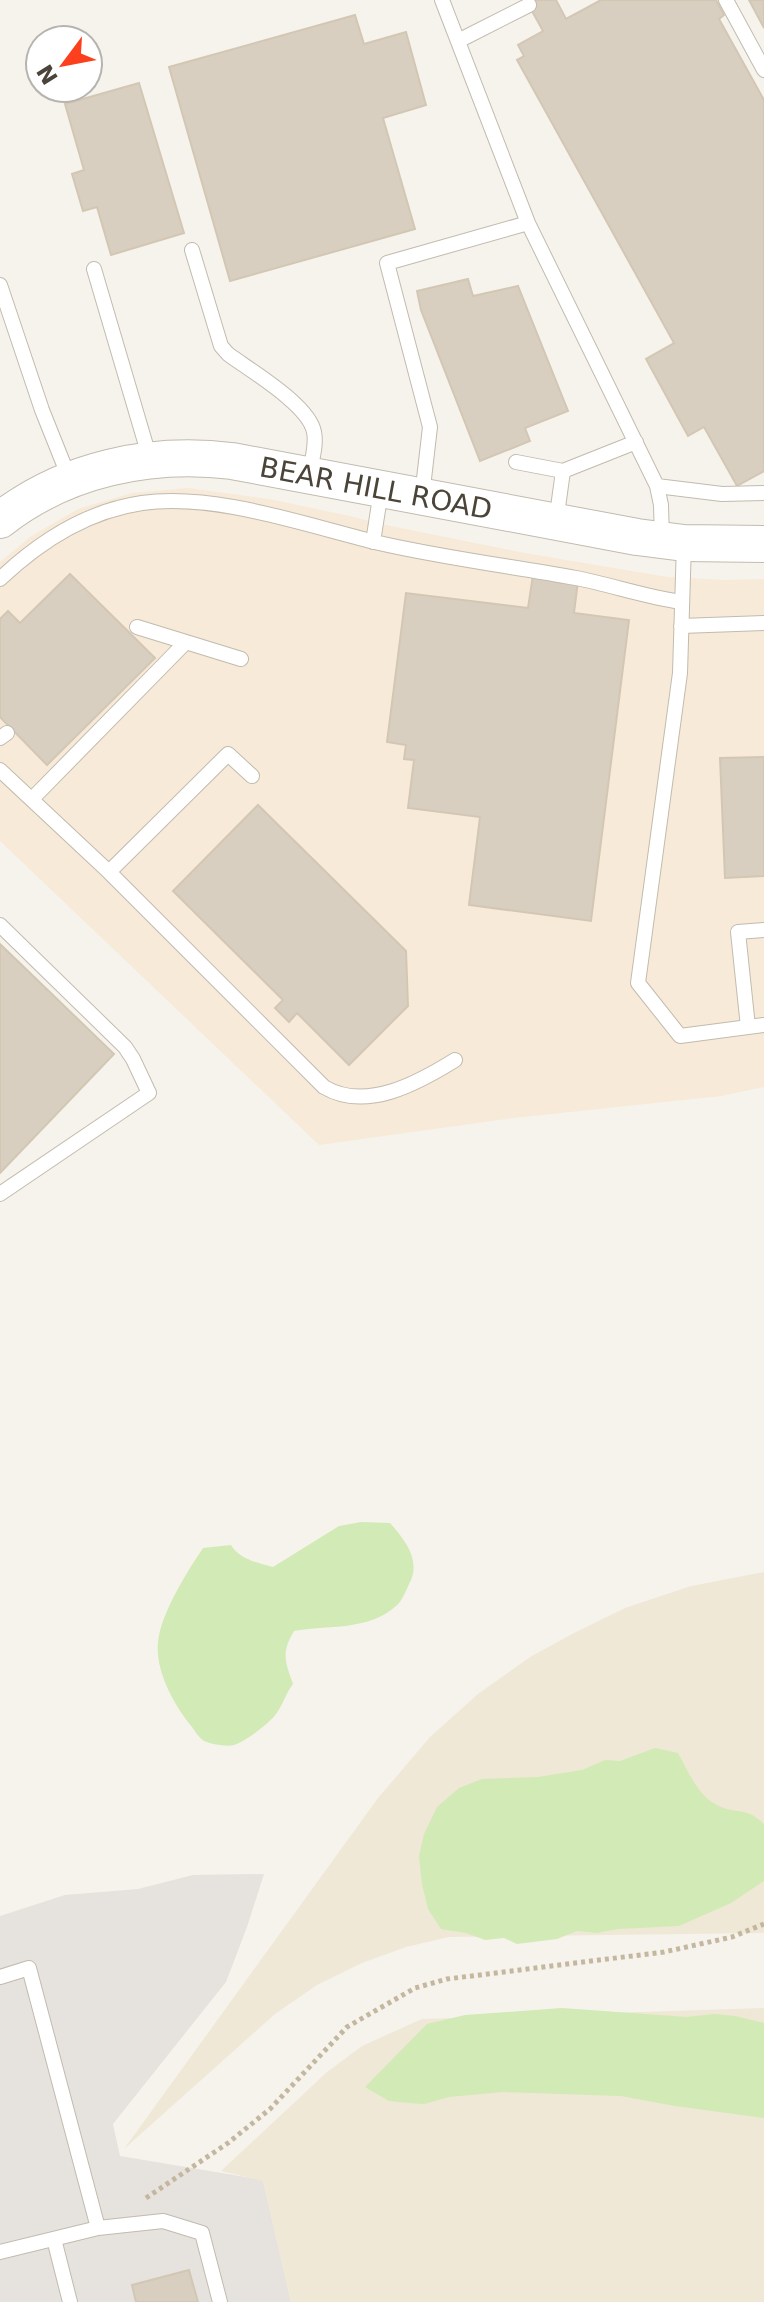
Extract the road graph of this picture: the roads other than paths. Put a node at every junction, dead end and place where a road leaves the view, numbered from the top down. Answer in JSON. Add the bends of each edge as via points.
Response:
{"nodes":[{"id":1,"x":442,"y":0,"type":"edge"},
{"id":2,"x":726,"y":0,"type":"edge"},
{"id":3,"x":529,"y":5,"type":"dead end"},
{"id":4,"x":458,"y":41,"type":"junction"},
{"id":5,"x":764,"y":70,"type":"edge"},
{"id":6,"x":528,"y":223,"type":"junction"},
{"id":7,"x":192,"y":250,"type":"dead end"},
{"id":8,"x":94,"y":269,"type":"dead end"},
{"id":9,"x":0,"y":285,"type":"edge"},
{"id":10,"x":636,"y":442,"type":"junction"},
{"id":11,"x":150,"y":459,"type":"junction"},
{"id":12,"x":516,"y":462,"type":"dead end"},
{"id":13,"x":563,"y":471,"type":"junction"},
{"id":14,"x":309,"y":476,"type":"junction"},
{"id":15,"x":70,"y":480,"type":"junction"},
{"id":16,"x":657,"y":486,"type":"junction"},
{"id":17,"x":381,"y":489,"type":"junction"},
{"id":18,"x":764,"y":493,"type":"edge"},
{"id":19,"x":422,"y":497,"type":"junction"},
{"id":20,"x":0,"y":520,"type":"edge"},
{"id":21,"x":555,"y":522,"type":"junction"},
{"id":22,"x":673,"y":541,"type":"junction"},
{"id":23,"x":373,"y":542,"type":"junction"},
{"id":24,"x":764,"y":544,"type":"edge"},
{"id":25,"x":0,"y":579,"type":"edge"},
{"id":26,"x":682,"y":602,"type":"junction"},
{"id":27,"x":764,"y":623,"type":"edge"},
{"id":28,"x":681,"y":626,"type":"junction"},
{"id":29,"x":137,"y":627,"type":"dead end"},
{"id":30,"x":186,"y":642,"type":"junction"},
{"id":31,"x":241,"y":659,"type":"dead end"},
{"id":32,"x":0,"y":770,"type":"edge"},
{"id":33,"x":252,"y":776,"type":"dead end"},
{"id":34,"x":32,"y":799,"type":"junction"},
{"id":35,"x":109,"y":872,"type":"junction"},
{"id":36,"x":0,"y":925,"type":"edge"},
{"id":37,"x":764,"y":930,"type":"edge"},
{"id":38,"x":764,"y":1025,"type":"edge"},
{"id":39,"x":748,"y":1027,"type":"junction"},
{"id":40,"x":455,"y":1060,"type":"dead end"},
{"id":41,"x":0,"y":1194,"type":"edge"},
{"id":42,"x":0,"y":1977,"type":"edge"},
{"id":43,"x":98,"y":2228,"type":"junction"},
{"id":44,"x":54,"y":2239,"type":"junction"},
{"id":45,"x":0,"y":2252,"type":"edge"},
{"id":46,"x":70,"y":2302,"type":"edge"},
{"id":47,"x":220,"y":2302,"type":"edge"}],
"edges":[{"from":1,"to":4,"type":"lane"},
{"from":2,"to":5,"type":"lane"},
{"from":3,"to":4,"type":"lane"},
{"from":4,"to":6,"type":"lane"},
{"from":6,"to":10,"type":"lane"},
{"from":6,"to":19,"type":"lane","via":[[387,263],[430,427]]},
{"from":7,"to":14,"type":"lane","via":[[221,346],[309,419],[315,435]]},
{"from":8,"to":11,"type":"lane"},
{"from":9,"to":15,"type":"lane"},
{"from":10,"to":13,"type":"lane"},
{"from":10,"to":16,"type":"lane"},
{"from":11,"to":14,"type":"street","name":"BEAR HILL ROAD","via":[[212,459]]},
{"from":11,"to":15,"type":"street","name":"BEAR HILL ROAD"},
{"from":12,"to":13,"type":"lane"},
{"from":13,"to":21,"type":"lane"},
{"from":14,"to":17,"type":"street","name":"BEAR HILL ROAD"},
{"from":15,"to":20,"type":"street","name":"BEAR HILL ROAD"},
{"from":16,"to":18,"type":"lane"},
{"from":16,"to":22,"type":"lane"},
{"from":17,"to":19,"type":"street","name":"BEAR HILL ROAD"},
{"from":17,"to":23,"type":"lane"},
{"from":19,"to":21,"type":"street","name":"BEAR HILL ROAD"},
{"from":21,"to":22,"type":"street","name":"BEAR HILL ROAD"},
{"from":22,"to":24,"type":"street","name":"BEAR HILL ROAD"},
{"from":22,"to":26,"type":"lane"},
{"from":23,"to":25,"type":"lane","via":[[227,506],[165,500],[81,521],[45,541]]},
{"from":23,"to":26,"type":"lane"},
{"from":26,"to":28,"type":"lane"},
{"from":27,"to":28,"type":"lane"},
{"from":28,"to":39,"type":"lane","via":[[677,700],[638,983],[680,1036]]},
{"from":29,"to":30,"type":"lane"},
{"from":30,"to":31,"type":"lane"},
{"from":30,"to":34,"type":"lane"},
{"from":32,"to":34,"type":"lane"},
{"from":33,"to":35,"type":"lane","via":[[228,754]]},
{"from":34,"to":35,"type":"lane"},
{"from":35,"to":40,"type":"lane","via":[[335,1093],[372,1096]]},
{"from":36,"to":41,"type":"lane","via":[[125,1047],[149,1093]]},
{"from":37,"to":39,"type":"lane","via":[[738,932]]},
{"from":38,"to":39,"type":"lane"},
{"from":42,"to":43,"type":"lane","via":[[29,1968]]},
{"from":43,"to":44,"type":"lane"},
{"from":43,"to":47,"type":"lane","via":[[163,2221],[202,2233]]},
{"from":44,"to":45,"type":"lane"},
{"from":44,"to":46,"type":"lane"}]}
